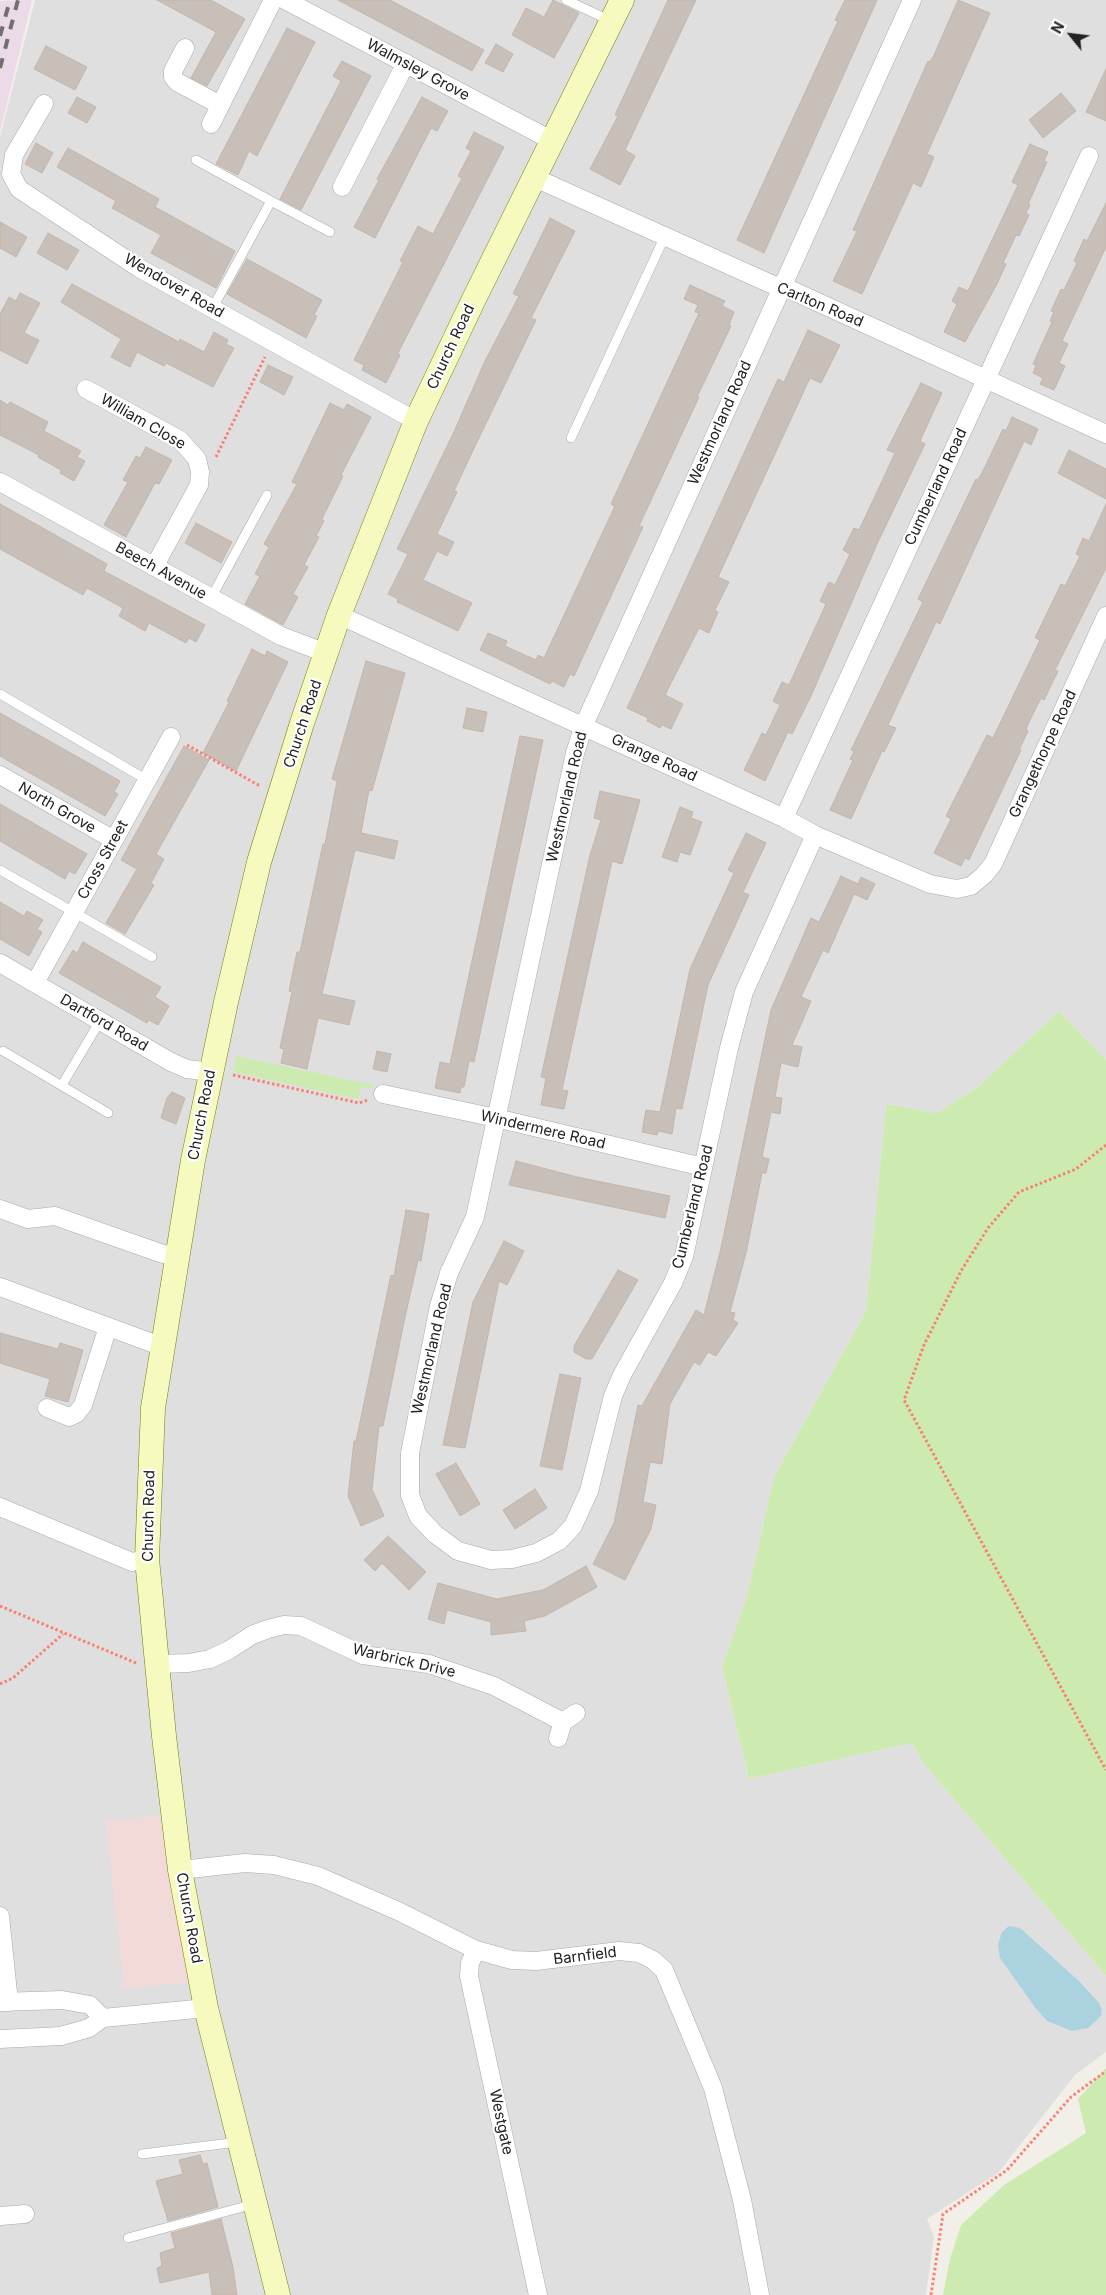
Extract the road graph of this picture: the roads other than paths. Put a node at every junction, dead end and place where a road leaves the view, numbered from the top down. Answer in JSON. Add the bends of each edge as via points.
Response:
{"nodes":[{"id":1,"x":274,"y":0,"type":"edge"},
{"id":2,"x":286,"y":0,"type":"edge"},
{"id":3,"x":566,"y":0,"type":"edge"},
{"id":4,"x":622,"y":0,"type":"edge"},
{"id":5,"x":912,"y":0,"type":"edge"},
{"id":6,"x":612,"y":21,"type":"junction"},
{"id":7,"x":185,"y":48,"type":"dead end"},
{"id":8,"x":406,"y":63,"type":"junction"},
{"id":9,"x":44,"y":104,"type":"dead end"},
{"id":10,"x":220,"y":105,"type":"junction"},
{"id":11,"x":211,"y":124,"type":"dead end"},
{"id":12,"x":551,"y":140,"type":"junction"},
{"id":13,"x":1089,"y":156,"type":"dead end"},
{"id":14,"x":196,"y":160,"type":"dead end"},
{"id":15,"x":533,"y":176,"type":"junction"},
{"id":16,"x":342,"y":187,"type":"dead end"},
{"id":17,"x":271,"y":200,"type":"junction"},
{"id":18,"x":330,"y":232,"type":"dead end"},
{"id":19,"x":665,"y":236,"type":"junction"},
{"id":20,"x":781,"y":287,"type":"junction"},
{"id":21,"x":212,"y":309,"type":"junction"},
{"id":22,"x":986,"y":378,"type":"junction"},
{"id":23,"x":86,"y":388,"type":"dead end"},
{"id":24,"x":416,"y":422,"type":"junction"},
{"id":25,"x":1106,"y":434,"type":"edge"},
{"id":26,"x":571,"y":438,"type":"dead end"},
{"id":27,"x":0,"y":482,"type":"edge"},
{"id":28,"x":267,"y":495,"type":"dead end"},
{"id":29,"x":154,"y":567,"type":"junction"},
{"id":30,"x":211,"y":598,"type":"junction"},
{"id":31,"x":339,"y":614,"type":"junction"},
{"id":32,"x":1106,"y":616,"type":"edge"},
{"id":33,"x":326,"y":653,"type":"junction"},
{"id":34,"x":0,"y":694,"type":"edge"},
{"id":35,"x":584,"y":725,"type":"junction"},
{"id":36,"x":171,"y":737,"type":"road end"},
{"id":37,"x":0,"y":775,"type":"edge"},
{"id":38,"x":147,"y":780,"type":"junction"},
{"id":39,"x":784,"y":818,"type":"junction"},
{"id":40,"x":815,"y":835,"type":"junction"},
{"id":41,"x":114,"y":840,"type":"junction"},
{"id":42,"x":0,"y":870,"type":"edge"},
{"id":43,"x":971,"y":886,"type":"joint"},
{"id":44,"x":74,"y":912,"type":"junction"},
{"id":45,"x":152,"y":957,"type":"dead end"},
{"id":46,"x":0,"y":963,"type":"edge"},
{"id":47,"x":35,"y":983,"type":"junction"},
{"id":48,"x":100,"y":1021,"type":"junction"},
{"id":49,"x":3,"y":1051,"type":"dead end"},
{"id":50,"x":211,"y":1072,"type":"junction"},
{"id":51,"x":62,"y":1085,"type":"junction"},
{"id":52,"x":383,"y":1094,"type":"road end"},
{"id":53,"x":108,"y":1113,"type":"dead end"},
{"id":54,"x":496,"y":1118,"type":"junction"},
{"id":55,"x":703,"y":1167,"type":"junction"},
{"id":56,"x":0,"y":1209,"type":"edge"},
{"id":57,"x":178,"y":1256,"type":"junction"},
{"id":58,"x":0,"y":1287,"type":"edge"},
{"id":59,"x":108,"y":1327,"type":"junction"},
{"id":60,"x":163,"y":1347,"type":"junction"},
{"id":61,"x":47,"y":1408,"type":"dead end"},
{"id":62,"x":0,"y":1507,"type":"edge"},
{"id":63,"x":446,"y":1543,"type":"joint"},
{"id":64,"x":147,"y":1559,"type":"junction"},
{"id":65,"x":158,"y":1664,"type":"junction"},
{"id":66,"x":565,"y":1724,"type":"dead end"},
{"id":67,"x":180,"y":1870,"type":"junction"},
{"id":68,"x":0,"y":1916,"type":"edge"},
{"id":69,"x":476,"y":1950,"type":"junction"},
{"id":70,"x":4,"y":2002,"type":"edge"},
{"id":71,"x":206,"y":2008,"type":"junction"},
{"id":72,"x":103,"y":2018,"type":"junction"},
{"id":73,"x":0,"y":2039,"type":"edge"},
{"id":74,"x":238,"y":2142,"type":"junction"},
{"id":75,"x":142,"y":2154,"type":"dead end"},
{"id":76,"x":254,"y":2204,"type":"junction"},
{"id":77,"x":25,"y":2214,"type":"dead end"},
{"id":78,"x":0,"y":2216,"type":"edge"},
{"id":79,"x":128,"y":2238,"type":"dead end"},
{"id":80,"x":278,"y":2295,"type":"edge"},
{"id":81,"x":538,"y":2295,"type":"edge"},
{"id":82,"x":760,"y":2295,"type":"edge"}],
"edges":[{"from":1,"to":10,"type":"street"},
{"from":2,"to":8,"type":"street","name":"Walmsley Grove"},
{"from":3,"to":6,"type":"lane"},
{"from":4,"to":6,"type":"main road","name":"Church Road"},
{"from":5,"to":20,"type":"street","name":"Westmorland Road"},
{"from":6,"to":12,"type":"main road","name":"Church Road"},
{"from":7,"to":10,"type":"street","via":[[173,77]]},
{"from":8,"to":12,"type":"street","name":"Walmsley Grove"},
{"from":8,"to":16,"type":"street"},
{"from":9,"to":21,"type":"street","name":"Wendover Road","via":[[14,155],[11,174],[19,189],[139,268]]},
{"from":10,"to":11,"type":"street"},
{"from":12,"to":15,"type":"main road","name":"Church Road"},
{"from":13,"to":22,"type":"street","name":"Cumberland Road"},
{"from":14,"to":17,"type":"lane"},
{"from":15,"to":19,"type":"street","name":"Carlton Road"},
{"from":15,"to":24,"type":"main road","name":"Church Road"},
{"from":17,"to":18,"type":"lane"},
{"from":17,"to":21,"type":"lane"},
{"from":19,"to":20,"type":"street","name":"Carlton Road"},
{"from":19,"to":26,"type":"lane"},
{"from":20,"to":22,"type":"street","name":"Carlton Road"},
{"from":20,"to":35,"type":"street","name":"Westmorland Road"},
{"from":21,"to":24,"type":"street","name":"Wendover Road"},
{"from":22,"to":25,"type":"street","name":"Carlton Road"},
{"from":22,"to":39,"type":"street","name":"Cumberland Road"},
{"from":23,"to":29,"type":"street","name":"William Close","via":[[180,440],[190,448],[199,465],[199,485]]},
{"from":24,"to":31,"type":"main road","name":"Church Road"},
{"from":27,"to":29,"type":"street","name":"Beech Avenue"},
{"from":28,"to":30,"type":"lane"},
{"from":29,"to":30,"type":"street","name":"Beech Avenue"},
{"from":30,"to":33,"type":"street","name":"Beech Avenue","via":[[281,636]]},
{"from":31,"to":33,"type":"main road","name":"Church Road"},
{"from":31,"to":35,"type":"street","name":"Grange Road"},
{"from":32,"to":43,"type":"street","name":"Grangethorpe Road","via":[[993,864]]},
{"from":33,"to":50,"type":"main road","name":"Church Road","via":[[254,880]]},
{"from":34,"to":38,"type":"lane"},
{"from":35,"to":39,"type":"street","name":"Grange Road"},
{"from":35,"to":54,"type":"street","name":"Westmorland Road","via":[[571,770]]},
{"from":36,"to":38,"type":"street","name":"Cross Street"},
{"from":37,"to":41,"type":"street","name":"North Grove"},
{"from":38,"to":41,"type":"street","name":"Cross Street"},
{"from":39,"to":40,"type":"street","name":"Grange Road"},
{"from":40,"to":43,"type":"street","name":"Grange Road","via":[[930,884],[957,890]]},
{"from":40,"to":55,"type":"street","name":"Cumberland Road","via":[[744,992]]},
{"from":41,"to":44,"type":"street","name":"Cross Street"},
{"from":42,"to":44,"type":"lane"},
{"from":44,"to":45,"type":"lane"},
{"from":44,"to":47,"type":"street","name":"Cross Street"},
{"from":46,"to":47,"type":"street","name":"Dartford Road"},
{"from":47,"to":48,"type":"street","name":"Dartford Road"},
{"from":48,"to":50,"type":"street","name":"Dartford Road","via":[[179,1066]]},
{"from":48,"to":51,"type":"lane"},
{"from":49,"to":51,"type":"lane"},
{"from":50,"to":57,"type":"main road","name":"Church Road"},
{"from":51,"to":53,"type":"lane"},
{"from":52,"to":54,"type":"street","name":"Windermere Road"},
{"from":54,"to":55,"type":"street","name":"Windermere Road"},
{"from":54,"to":63,"type":"street","name":"Westmorland Road","via":[[475,1217],[449,1273],[438,1306],[410,1453],[410,1495],[418,1516]]},
{"from":55,"to":63,"type":"street","name":"Cumberland Road","via":[[684,1256],[613,1396],[589,1491],[574,1526],[559,1541],[536,1553],[512,1560],[472,1556]]},
{"from":56,"to":57,"type":"street","via":[[28,1219],[55,1216],[163,1254]]},
{"from":57,"to":60,"type":"main road","name":"Church Road"},
{"from":58,"to":59,"type":"street"},
{"from":59,"to":60,"type":"street"},
{"from":59,"to":61,"type":"street","via":[[83,1405],[69,1417]]},
{"from":60,"to":64,"type":"main road","name":"Church Road","via":[[152,1408]]},
{"from":62,"to":64,"type":"street","via":[[132,1562]]},
{"from":64,"to":65,"type":"main road","name":"Church Road"},
{"from":65,"to":66,"type":"street","name":"Warbrick Drive","via":[[210,1659],[268,1629],[284,1625],[301,1626],[363,1655],[429,1664],[494,1686]]},
{"from":65,"to":67,"type":"main road","name":"Church Road"},
{"from":67,"to":69,"type":"street","name":"Barnfield","via":[[245,1863],[318,1876]]},
{"from":67,"to":71,"type":"main road","name":"Church Road"},
{"from":68,"to":70,"type":"street"},
{"from":69,"to":81,"type":"street","name":"Westgate","via":[[469,1976]]},
{"from":69,"to":82,"type":"street","name":"Barnfield","via":[[512,1960],[536,1961],[619,1950],[639,1953],[664,1970],[713,2088],[740,2191]]},
{"from":70,"to":72,"type":"street","via":[[62,2000],[90,2006]]},
{"from":71,"to":72,"type":"street"},
{"from":71,"to":74,"type":"main road","name":"Church Road"},
{"from":72,"to":73,"type":"street","via":[[89,2028],[61,2036]]},
{"from":74,"to":75,"type":"lane"},
{"from":74,"to":76,"type":"main road","name":"Church Road"},
{"from":76,"to":79,"type":"lane"},
{"from":76,"to":80,"type":"main road","name":"Church Road"},
{"from":77,"to":78,"type":"street"}]}
